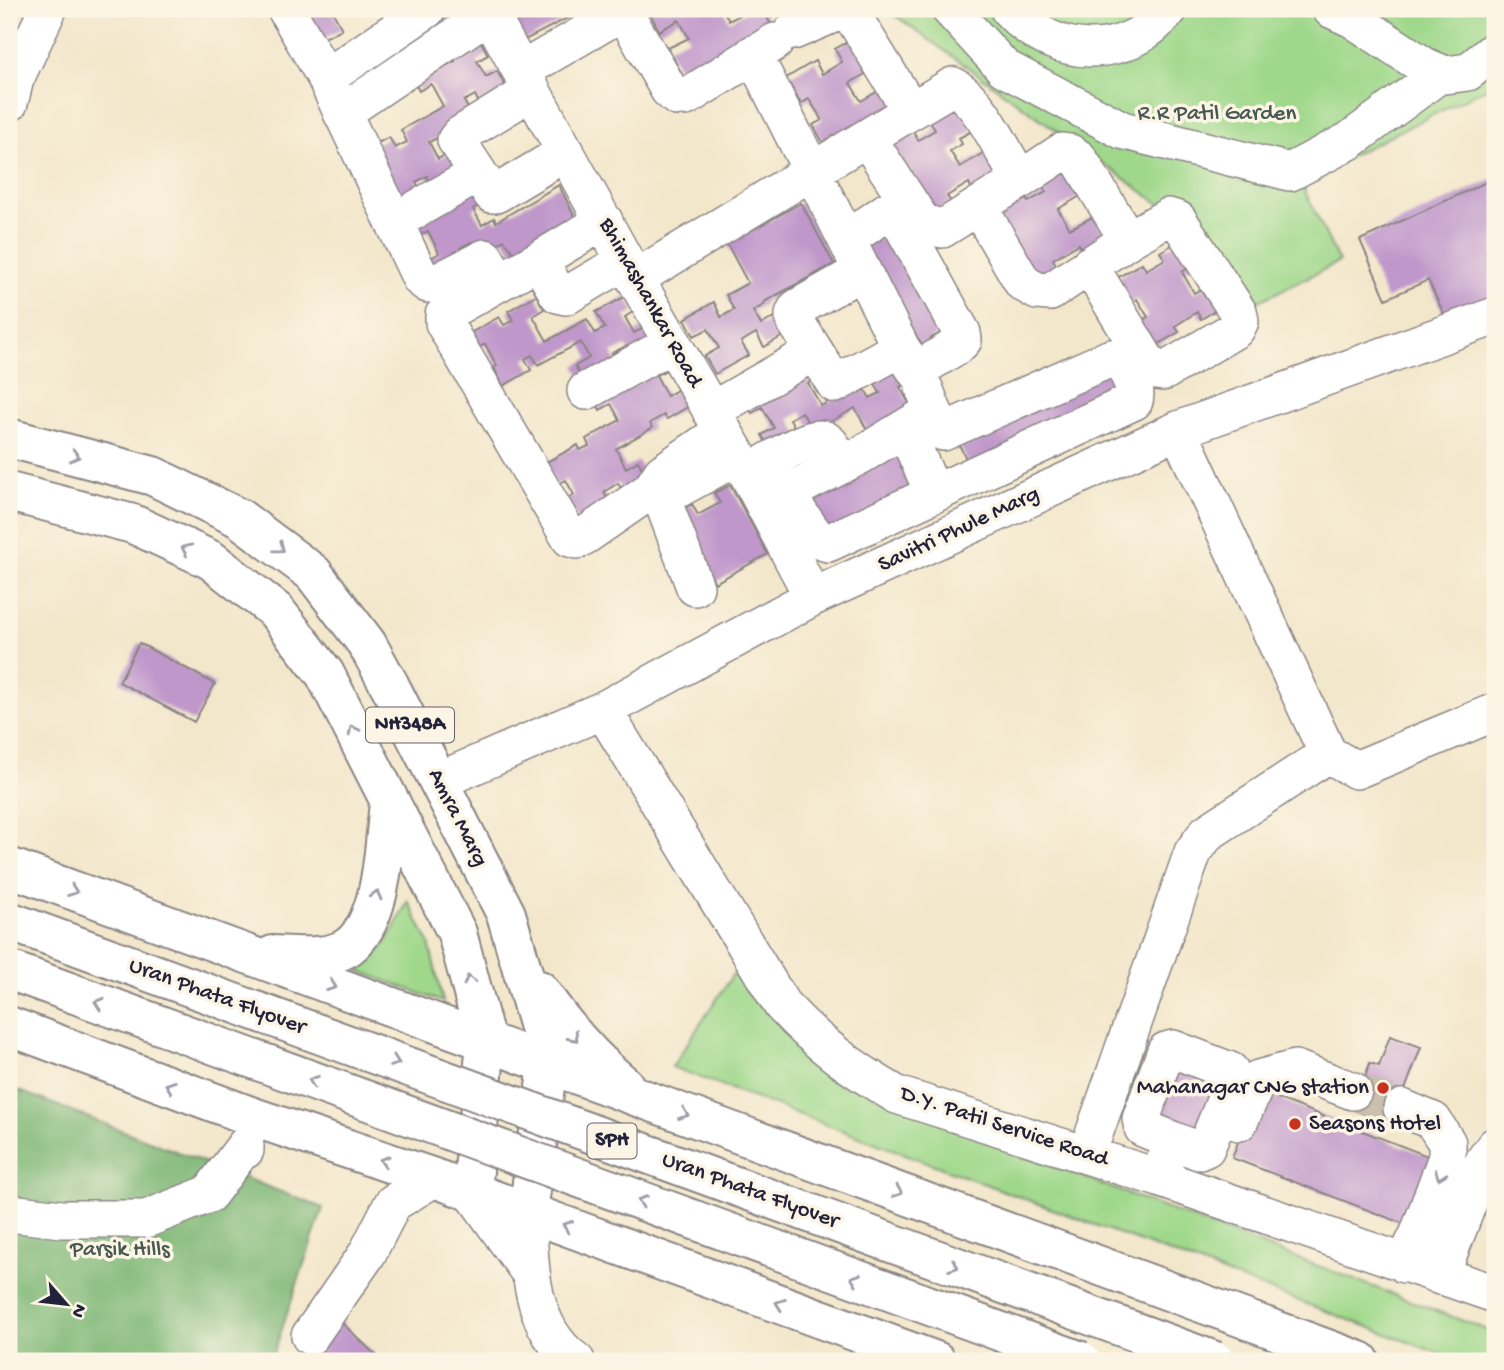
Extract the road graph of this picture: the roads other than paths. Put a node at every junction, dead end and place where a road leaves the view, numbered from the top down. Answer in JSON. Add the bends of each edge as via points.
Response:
{"nodes":[{"id":1,"x":48,"y":9,"type":"edge"},
{"id":2,"x":286,"y":9,"type":"edge"},
{"id":3,"x":950,"y":9,"type":"edge"},
{"id":4,"x":1009,"y":9,"type":"edge"},
{"id":5,"x":1169,"y":9,"type":"edge"},
{"id":6,"x":1331,"y":9,"type":"edge"},
{"id":7,"x":625,"y":10,"type":"edge"},
{"id":8,"x":489,"y":11,"type":"edge"},
{"id":9,"x":413,"y":13,"type":"edge"},
{"id":10,"x":787,"y":20,"type":"edge"},
{"id":11,"x":1495,"y":50,"type":"edge"},
{"id":12,"x":753,"y":54,"type":"junction"},
{"id":13,"x":1441,"y":73,"type":"junction"},
{"id":14,"x":326,"y":78,"type":"junction"},
{"id":15,"x":527,"y":81,"type":"junction"},
{"id":16,"x":9,"y":103,"type":"edge"},
{"id":17,"x":911,"y":111,"type":"junction"},
{"id":18,"x":342,"y":113,"type":"junction"},
{"id":19,"x":867,"y":138,"type":"junction"},
{"id":20,"x":566,"y":152,"type":"junction"},
{"id":21,"x":811,"y":173,"type":"junction"},
{"id":22,"x":478,"y":174,"type":"junction"},
{"id":23,"x":1020,"y":180,"type":"junction"},
{"id":24,"x":978,"y":206,"type":"junction"},
{"id":25,"x":394,"y":222,"type":"junction"},
{"id":26,"x":604,"y":222,"type":"junction"},
{"id":27,"x":859,"y":231,"type":"dead end"},
{"id":28,"x":1128,"y":240,"type":"junction"},
{"id":29,"x":539,"y":260,"type":"junction"},
{"id":30,"x":1090,"y":265,"type":"junction"},
{"id":31,"x":631,"y":270,"type":"junction"},
{"id":32,"x":862,"y":271,"type":"junction"},
{"id":33,"x":499,"y":281,"type":"junction"},
{"id":34,"x":1495,"y":316,"type":"edge"},
{"id":35,"x":673,"y":343,"type":"junction"},
{"id":36,"x":814,"y":352,"type":"junction"},
{"id":37,"x":909,"y":359,"type":"junction"},
{"id":38,"x":1138,"y":368,"type":"junction"},
{"id":39,"x":586,"y":391,"type":"dead end"},
{"id":40,"x":919,"y":420,"type":"junction"},
{"id":41,"x":1178,"y":430,"type":"junction"},
{"id":42,"x":9,"y":438,"type":"edge"},
{"id":43,"x":745,"y":461,"type":"junction"},
{"id":44,"x":9,"y":492,"type":"edge"},
{"id":45,"x":934,"y":494,"type":"junction"},
{"id":46,"x":695,"y":587,"type":"dead end"},
{"id":47,"x":813,"y":597,"type":"junction"},
{"id":48,"x":603,"y":710,"type":"junction"},
{"id":49,"x":1494,"y":717,"type":"edge"},
{"id":50,"x":1328,"y":754,"type":"junction"},
{"id":51,"x":438,"y":781,"type":"junction"},
{"id":52,"x":389,"y":803,"type":"junction"},
{"id":53,"x":9,"y":867,"type":"edge"},
{"id":54,"x":506,"y":914,"type":"junction"},
{"id":55,"x":9,"y":920,"type":"edge"},
{"id":56,"x":243,"y":953,"type":"junction"},
{"id":57,"x":9,"y":970,"type":"edge"},
{"id":58,"x":9,"y":1026,"type":"edge"},
{"id":59,"x":486,"y":1042,"type":"junction"},
{"id":60,"x":548,"y":1065,"type":"junction"},
{"id":61,"x":1115,"y":1071,"type":"junction"},
{"id":62,"x":1153,"y":1087,"type":"junction"},
{"id":63,"x":1353,"y":1091,"type":"tunnel mouth"},
{"id":64,"x":640,"y":1098,"type":"junction"},
{"id":65,"x":1402,"y":1108,"type":"tunnel mouth"},
{"id":66,"x":1172,"y":1140,"type":"junction"},
{"id":67,"x":1495,"y":1146,"type":"edge"},
{"id":68,"x":245,"y":1150,"type":"dead end"},
{"id":69,"x":1087,"y":1154,"type":"junction"},
{"id":70,"x":434,"y":1178,"type":"junction"},
{"id":71,"x":1159,"y":1178,"type":"junction"},
{"id":72,"x":472,"y":1192,"type":"junction"},
{"id":73,"x":1211,"y":1195,"type":"junction"},
{"id":74,"x":528,"y":1212,"type":"junction"},
{"id":75,"x":9,"y":1213,"type":"edge"},
{"id":76,"x":1404,"y":1264,"type":"junction"},
{"id":77,"x":530,"y":1273,"type":"junction"},
{"id":78,"x":1440,"y":1276,"type":"junction"},
{"id":79,"x":1495,"y":1294,"type":"edge"},
{"id":80,"x":310,"y":1336,"type":"dead end"},
{"id":81,"x":576,"y":1361,"type":"edge"},
{"id":82,"x":936,"y":1361,"type":"edge"},
{"id":83,"x":1080,"y":1361,"type":"edge"},
{"id":84,"x":1215,"y":1361,"type":"edge"},
{"id":85,"x":1360,"y":1361,"type":"edge"}],
"edges":[{"from":1,"to":16,"type":"street","via":[[15,79]]},
{"from":2,"to":14,"type":"street"},
{"from":3,"to":13,"type":"street","via":[[1004,68],[1122,130],[1290,172],[1349,141]]},
{"from":4,"to":5,"type":"street","via":[[1034,33],[1065,46],[1098,49],[1130,41]]},
{"from":6,"to":13,"type":"street"},
{"from":7,"to":12,"type":"street","via":[[677,97],[686,97]]},
{"from":7,"to":15,"type":"street"},
{"from":8,"to":15,"type":"street","name":"Bhimashankar Road"},
{"from":8,"to":18,"type":"street"},
{"from":9,"to":14,"type":"street"},
{"from":10,"to":12,"type":"street"},
{"from":10,"to":17,"type":"street","via":[[840,11],[855,20]]},
{"from":11,"to":13,"type":"street","via":[[1468,72]]},
{"from":12,"to":21,"type":"street"},
{"from":14,"to":18,"type":"street"},
{"from":15,"to":20,"type":"street","name":"Bhimashankar Road"},
{"from":15,"to":22,"type":"street","via":[[456,140]]},
{"from":17,"to":19,"type":"street"},
{"from":17,"to":23,"type":"street","via":[[953,86],[962,91],[974,103]]},
{"from":18,"to":25,"type":"street"},
{"from":19,"to":21,"type":"street"},
{"from":19,"to":24,"type":"street","via":[[922,222],[942,229]]},
{"from":20,"to":22,"type":"street","via":[[496,194]]},
{"from":20,"to":26,"type":"street","name":"Bhimashankar Road"},
{"from":21,"to":31,"type":"street"},
{"from":21,"to":32,"type":"street"},
{"from":22,"to":25,"type":"street"},
{"from":23,"to":24,"type":"street"},
{"from":23,"to":28,"type":"street","via":[[1062,152],[1070,153],[1079,159]]},
{"from":24,"to":30,"type":"street","via":[[1023,283],[1037,291],[1050,292]]},
{"from":25,"to":33,"type":"street","via":[[424,282],[436,283],[485,258]]},
{"from":26,"to":29,"type":"street"},
{"from":26,"to":31,"type":"street","name":"Bhimashankar Road"},
{"from":27,"to":37,"type":"street","via":[[889,210],[895,212],[962,333],[958,345]]},
{"from":28,"to":30,"type":"street"},
{"from":28,"to":38,"type":"street","via":[[1168,217],[1178,220],[1240,321],[1236,329],[1163,372]]},
{"from":29,"to":31,"type":"street","via":[[558,294],[566,296]]},
{"from":29,"to":33,"type":"street"},
{"from":30,"to":38,"type":"street"},
{"from":31,"to":35,"type":"street","name":"Bhimashankar Road"},
{"from":32,"to":36,"type":"street","via":[[797,308],[794,319]]},
{"from":32,"to":37,"type":"street"},
{"from":33,"to":43,"type":"street","via":[[448,311],[444,323],[570,538],[586,535],[651,490],[662,473]]},
{"from":34,"to":41,"type":"street","name":"Savitri Phule Marg"},
{"from":35,"to":39,"type":"street"},
{"from":35,"to":43,"type":"street","name":"Bhimashankar Road"},
{"from":36,"to":37,"type":"street","via":[[835,384]]},
{"from":36,"to":43,"type":"street"},
{"from":37,"to":40,"type":"street"},
{"from":38,"to":40,"type":"street","via":[[1111,358],[943,432]]},
{"from":38,"to":45,"type":"street","via":[[1134,401]]},
{"from":40,"to":43,"type":"street","via":[[841,465],[827,441],[819,438]]},
{"from":40,"to":45,"type":"street"},
{"from":41,"to":47,"type":"street","name":"Savitri Phule Marg"},
{"from":41,"to":50,"type":"street"},
{"from":42,"to":51,"type":"highway","name":"Amra Marg","number":"NH348A","one_way":true,"via":[[153,476],[239,518],[313,573],[367,644]]},
{"from":43,"to":45,"type":"street","via":[[823,543]]},
{"from":43,"to":46,"type":"street","via":[[665,496]]},
{"from":43,"to":47,"type":"street","name":"Bhimashankar Road"},
{"from":52,"to":44,"type":"highway","number":"NH348A","one_way":true,"via":[[324,674],[276,611],[211,560],[133,524]]},
{"from":47,"to":48,"type":"street","name":"Savitri Phule Marg"},
{"from":48,"to":51,"type":"street","name":"Savitri Phule Marg"},
{"from":48,"to":69,"type":"street","name":"D.Y. Patil Service Road","via":[[782,1005],[807,1032],[836,1057],[897,1095]]},
{"from":49,"to":50,"type":"street","via":[[1356,769]]},
{"from":50,"to":61,"type":"street","via":[[1207,833],[1193,852]]},
{"from":51,"to":54,"type":"highway","name":"Amra Marg","number":"NH348A"},
{"from":56,"to":52,"type":"highway","one_way":true,"via":[[323,955],[347,947],[357,938],[377,893]]},
{"from":59,"to":52,"type":"highway","number":"NH348A","one_way":true,"via":[[457,933]]},
{"from":53,"to":56,"type":"highway","one_way":true},
{"from":54,"to":60,"type":"highway","name":"Amra Marg","number":"NH348A"},
{"from":54,"to":64,"type":"highway","one_way":true,"via":[[539,990],[566,1029]]},
{"from":55,"to":84,"type":"highway","name":"Uran Phata Flyover","number":"SPH","one_way":true,"bridge":true},
{"from":56,"to":59,"type":"highway","one_way":true},
{"from":83,"to":57,"type":"highway","name":"Uran Phata Flyover","number":"SPH","one_way":true,"bridge":true},
{"from":70,"to":58,"type":"highway","one_way":true,"via":[[253,1117]]},
{"from":59,"to":60,"type":"highway"},
{"from":59,"to":72,"type":"highway","number":"NH348A"},
{"from":60,"to":64,"type":"highway"},
{"from":60,"to":74,"type":"highway","name":"Amra Marg","number":"NH348A"},
{"from":61,"to":62,"type":"street"},
{"from":61,"to":69,"type":"street"},
{"from":62,"to":66,"type":"street","via":[[1141,1119],[1143,1128]]},
{"from":62,"to":66,"type":"street","via":[[1166,1051],[1173,1049],[1230,1071],[1234,1079],[1206,1148],[1199,1151]]},
{"from":63,"to":73,"type":"street","via":[[1295,1069],[1258,1079]]},
{"from":64,"to":85,"type":"highway","one_way":true},
{"from":65,"to":76,"type":"street","one_way":true,"via":[[1433,1121],[1447,1143],[1447,1157]]},
{"from":66,"to":71,"type":"street"},
{"from":67,"to":78,"type":"street","via":[[1484,1161]]},
{"from":68,"to":75,"type":"street","via":[[245,1146],[209,1194],[146,1219],[62,1219]]},
{"from":69,"to":71,"type":"street","name":"D.Y. Patil Service Road"},
{"from":70,"to":72,"type":"highway"},
{"from":70,"to":80,"type":"street","via":[[393,1203],[367,1254]]},
{"from":71,"to":73,"type":"street","name":"D.Y. Patil Service Road"},
{"from":72,"to":74,"type":"highway"},
{"from":72,"to":77,"type":"street"},
{"from":73,"to":76,"type":"street","name":"D.Y. Patil Service Road"},
{"from":74,"to":77,"type":"street"},
{"from":82,"to":74,"type":"highway","one_way":true},
{"from":76,"to":78,"type":"street","name":"D.Y. Patil Service Road"},
{"from":77,"to":81,"type":"street","via":[[541,1315],[553,1337]]},
{"from":78,"to":79,"type":"street","name":"D.Y. Patil Service Road"}]}
